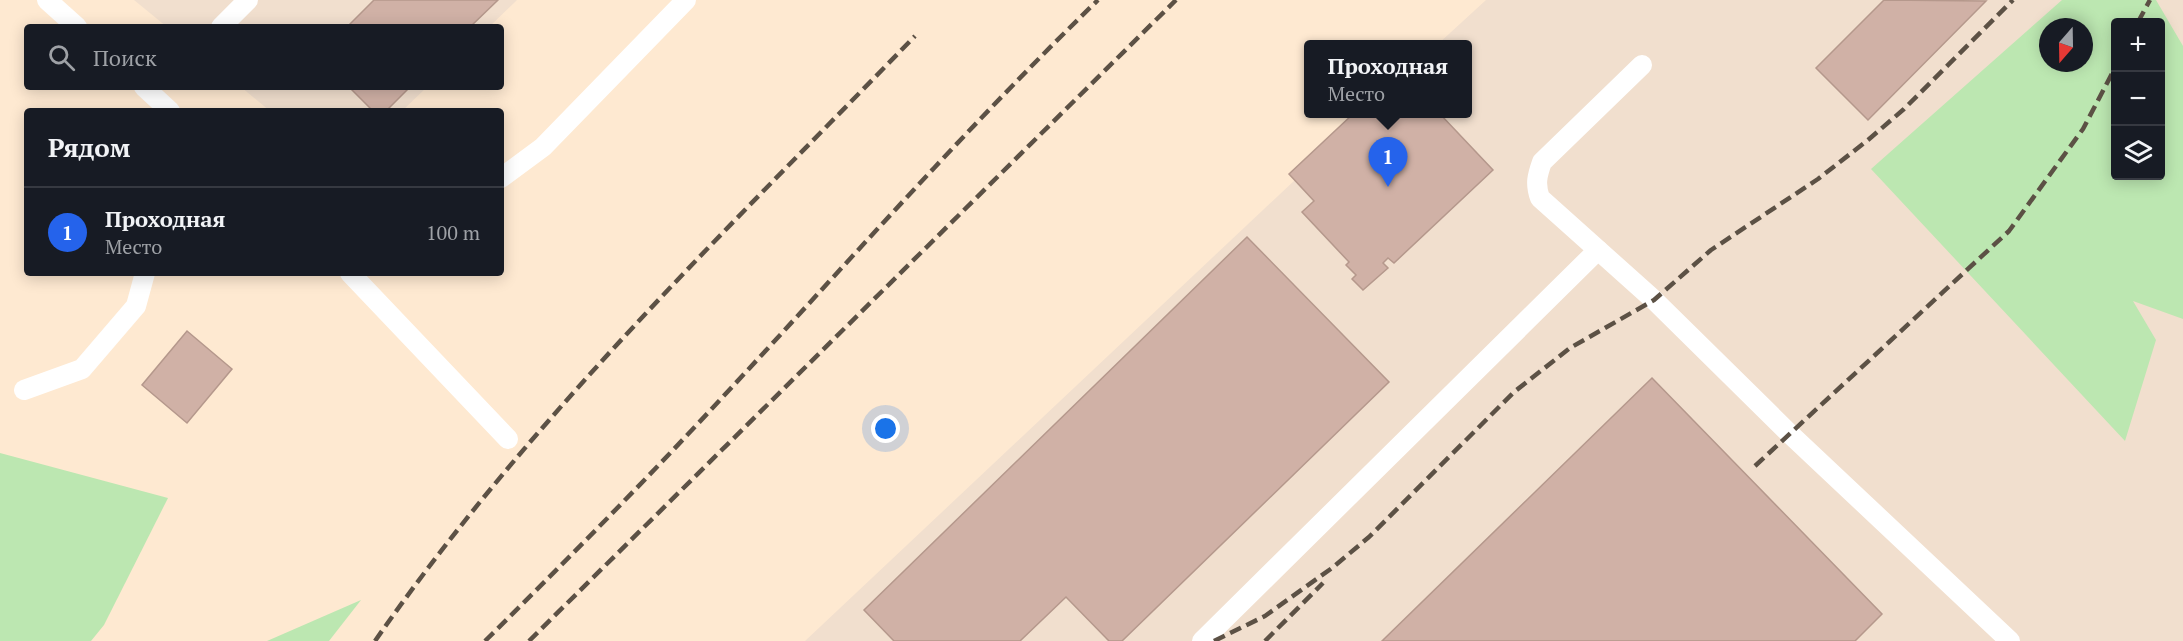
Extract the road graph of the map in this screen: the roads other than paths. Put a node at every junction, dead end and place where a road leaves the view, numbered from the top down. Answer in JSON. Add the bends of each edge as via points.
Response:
{"nodes":[{"id":1,"x":47,"y":0,"type":"edge"},
{"id":2,"x":248,"y":0,"type":"edge"},
{"id":3,"x":686,"y":0,"type":"edge"},
{"id":4,"x":74,"y":24,"type":"edge"},
{"id":5,"x":224,"y":24,"type":"edge"},
{"id":6,"x":1642,"y":65,"type":"dead end"},
{"id":7,"x":152,"y":90,"type":"edge"},
{"id":8,"x":167,"y":108,"type":"edge"},
{"id":9,"x":504,"y":176,"type":"edge"},
{"id":10,"x":1598,"y":250,"type":"junction"},
{"id":11,"x":144,"y":276,"type":"edge"},
{"id":12,"x":360,"y":276,"type":"edge"},
{"id":13,"x":24,"y":390,"type":"dead end"},
{"id":14,"x":508,"y":439,"type":"dead end"},
{"id":15,"x":1202,"y":641,"type":"edge"},
{"id":16,"x":2010,"y":641,"type":"edge"}],
"edges":[{"from":1,"to":4,"type":"lane"},
{"from":2,"to":5,"type":"lane"},
{"from":3,"to":9,"type":"lane","via":[[543,147]]},
{"from":6,"to":10,"type":"lane","via":[[1542,162],[1536,177],[1540,198]]},
{"from":7,"to":8,"type":"lane"},
{"from":10,"to":15,"type":"lane"},
{"from":10,"to":16,"type":"lane"},
{"from":11,"to":13,"type":"lane","via":[[136,306],[82,369]]},
{"from":12,"to":14,"type":"lane"}]}
